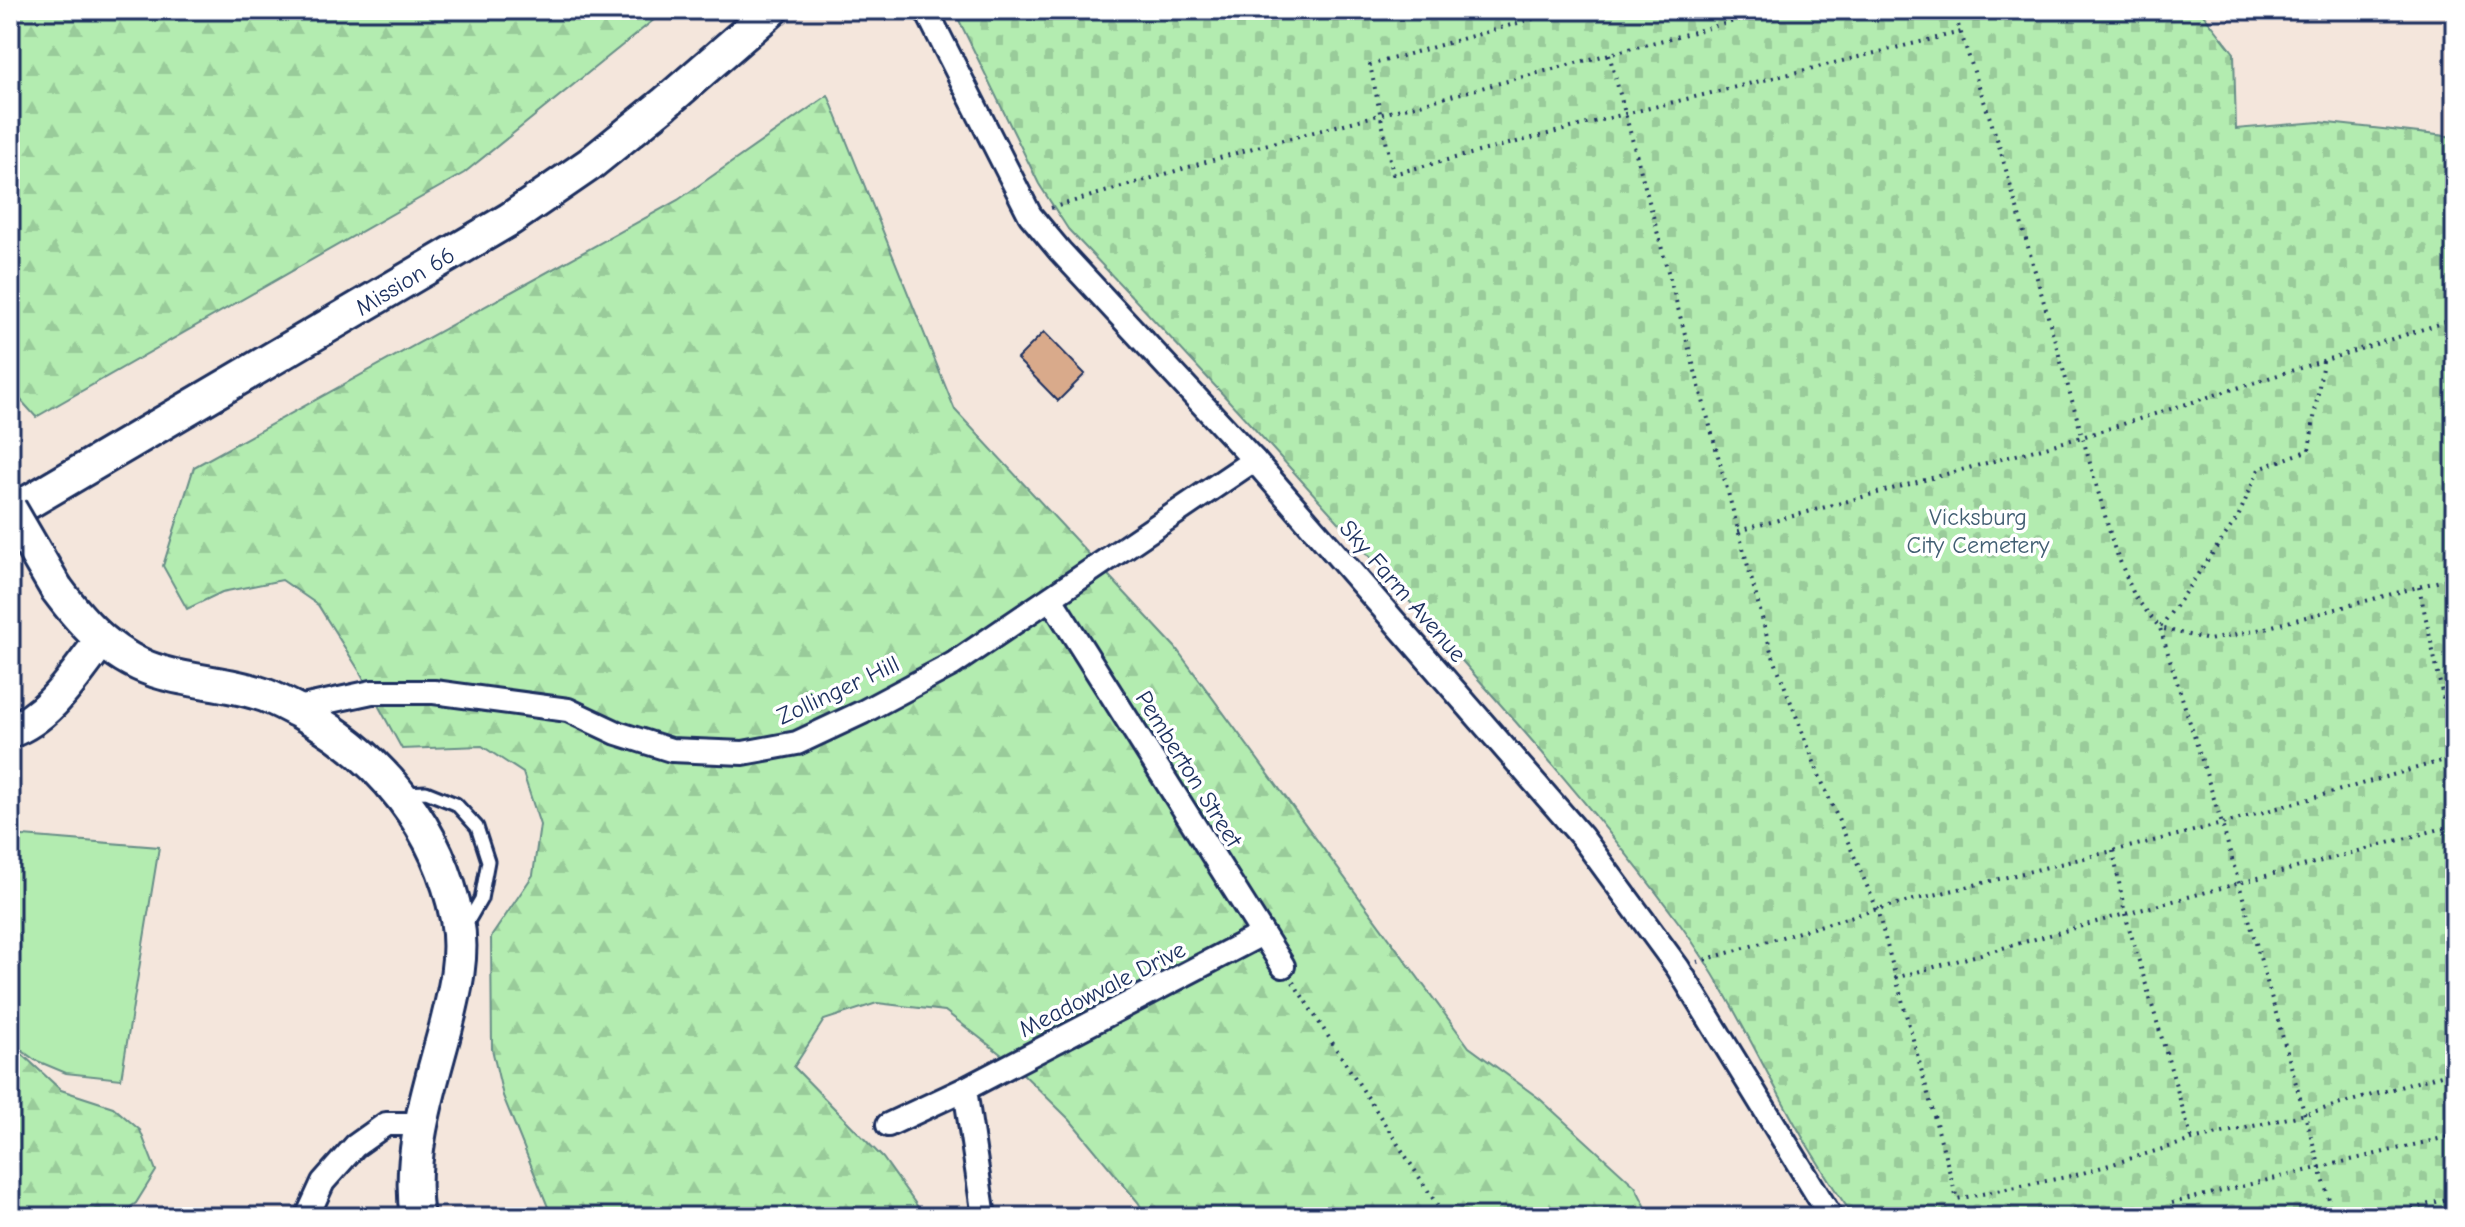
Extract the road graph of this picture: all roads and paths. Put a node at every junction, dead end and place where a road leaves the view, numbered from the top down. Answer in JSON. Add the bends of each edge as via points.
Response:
{"nodes":[{"id":1,"x":772,"y":10,"type":"edge"},
{"id":2,"x":926,"y":10,"type":"edge"},
{"id":3,"x":1564,"y":10,"type":"edge"},
{"id":4,"x":1777,"y":10,"type":"edge"},
{"id":5,"x":1953,"y":10,"type":"edge"},
{"id":6,"x":1961,"y":32,"type":"junction"},
{"id":7,"x":1609,"y":54,"type":"junction"},
{"id":8,"x":1380,"y":114,"type":"junction"},
{"id":9,"x":1625,"y":114,"type":"junction"},
{"id":10,"x":1030,"y":215,"type":"junction"},
{"id":11,"x":2455,"y":319,"type":"edge"},
{"id":12,"x":2323,"y":361,"type":"junction"},
{"id":13,"x":2082,"y":437,"type":"junction"},
{"id":14,"x":1254,"y":460,"type":"junction"},
{"id":15,"x":10,"y":511,"type":"edge"},
{"id":16,"x":1738,"y":531,"type":"junction"},
{"id":17,"x":2455,"y":577,"type":"edge"},
{"id":18,"x":2419,"y":586,"type":"junction"},
{"id":19,"x":1051,"y":599,"type":"junction"},
{"id":20,"x":2160,"y":628,"type":"junction"},
{"id":21,"x":101,"y":641,"type":"junction"},
{"id":22,"x":293,"y":709,"type":"junction"},
{"id":23,"x":10,"y":731,"type":"edge"},
{"id":24,"x":2455,"y":754,"type":"edge"},
{"id":25,"x":400,"y":794,"type":"junction"},
{"id":26,"x":2222,"y":824,"type":"junction"},
{"id":27,"x":2455,"y":825,"type":"edge"},
{"id":28,"x":2113,"y":851,"type":"junction"},
{"id":29,"x":2239,"y":883,"type":"junction"},
{"id":30,"x":1877,"y":909,"type":"junction"},
{"id":31,"x":2125,"y":914,"type":"junction"},
{"id":32,"x":458,"y":923,"type":"junction"},
{"id":33,"x":1262,"y":934,"type":"junction"},
{"id":34,"x":1283,"y":966,"type":"joint"},
{"id":35,"x":1678,"y":968,"type":"junction"},
{"id":36,"x":1895,"y":978,"type":"junction"},
{"id":37,"x":2455,"y":1071,"type":"edge"},
{"id":38,"x":965,"y":1089,"type":"junction"},
{"id":39,"x":2306,"y":1114,"type":"junction"},
{"id":40,"x":421,"y":1124,"type":"junction"},
{"id":41,"x":888,"y":1125,"type":"dead end"},
{"id":42,"x":2455,"y":1135,"type":"edge"},
{"id":43,"x":2192,"y":1140,"type":"junction"},
{"id":44,"x":2321,"y":1169,"type":"junction"},
{"id":45,"x":2455,"y":1197,"type":"edge"},
{"id":46,"x":2172,"y":1203,"type":"dead end"},
{"id":47,"x":307,"y":1217,"type":"edge"},
{"id":48,"x":417,"y":1217,"type":"edge"},
{"id":49,"x":984,"y":1217,"type":"edge"},
{"id":50,"x":1445,"y":1217,"type":"edge"},
{"id":51,"x":1831,"y":1217,"type":"edge"},
{"id":52,"x":2334,"y":1217,"type":"edge"},
{"id":53,"x":2381,"y":1217,"type":"edge"}],
"edges":[{"from":1,"to":15,"type":"street","name":"Mission 66","via":[[590,164],[510,219]]},
{"from":2,"to":10,"type":"street","name":"Sky Farm Avenue"},
{"from":3,"to":8,"type":"path","via":[[1370,65]]},
{"from":4,"to":7,"type":"path"},
{"from":5,"to":6,"type":"path"},
{"from":6,"to":9,"type":"path"},
{"from":6,"to":13,"type":"path"},
{"from":7,"to":8,"type":"path"},
{"from":7,"to":9,"type":"path"},
{"from":8,"to":9,"type":"path","via":[[1393,174]]},
{"from":8,"to":10,"type":"path"},
{"from":9,"to":16,"type":"path"},
{"from":10,"to":14,"type":"street","name":"Sky Farm Avenue"},
{"from":11,"to":12,"type":"path"},
{"from":12,"to":13,"type":"path"},
{"from":12,"to":20,"type":"path","via":[[2309,450],[2259,469],[2238,517]]},
{"from":13,"to":16,"type":"path"},
{"from":13,"to":20,"type":"path","via":[[2114,547],[2135,597]]},
{"from":14,"to":19,"type":"street","name":"Zollinger Hill"},
{"from":14,"to":35,"type":"street","name":"Sky Farm Avenue","via":[[1582,837]]},
{"from":15,"to":21,"type":"street","bridge":true,"via":[[56,588]]},
{"from":16,"to":30,"type":"path","via":[[1771,651]]},
{"from":17,"to":18,"type":"path"},
{"from":18,"to":20,"type":"path","via":[[2209,640]]},
{"from":18,"to":24,"type":"path"},
{"from":19,"to":22,"type":"street","name":"Zollinger Hill","via":[[953,664],[863,712],[797,743],[743,753],[671,750],[568,710],[434,692],[372,692]]},
{"from":19,"to":33,"type":"street","name":"Pemberton Street"},
{"from":20,"to":26,"type":"path"},
{"from":21,"to":22,"type":"street","via":[[160,673],[259,693]]},
{"from":21,"to":23,"type":"street","via":[[35,718]]},
{"from":22,"to":25,"type":"street","via":[[356,748]]},
{"from":24,"to":26,"type":"path"},
{"from":25,"to":32,"type":"street","via":[[437,853]]},
{"from":25,"to":32,"type":"lane","via":[[426,792],[456,804],[477,827],[488,861],[481,899],[470,918]]},
{"from":26,"to":28,"type":"path"},
{"from":26,"to":29,"type":"path"},
{"from":27,"to":29,"type":"path"},
{"from":28,"to":30,"type":"path"},
{"from":28,"to":31,"type":"path"},
{"from":29,"to":31,"type":"path"},
{"from":29,"to":39,"type":"path"},
{"from":30,"to":35,"type":"path"},
{"from":30,"to":36,"type":"path"},
{"from":31,"to":36,"type":"path"},
{"from":31,"to":43,"type":"path"},
{"from":32,"to":40,"type":"street","via":[[457,985]]},
{"from":33,"to":34,"type":"street","name":"Pemberton Street"},
{"from":33,"to":38,"type":"street","name":"Meadowvale Drive"},
{"from":34,"to":50,"type":"path"},
{"from":35,"to":51,"type":"street","name":"Sky Farm Avenue"},
{"from":36,"to":43,"type":"path","via":[[1957,1199],[2076,1175]]},
{"from":37,"to":39,"type":"path"},
{"from":38,"to":41,"type":"street","name":"Meadowvale Drive"},
{"from":38,"to":49,"type":"street"},
{"from":39,"to":43,"type":"path"},
{"from":39,"to":44,"type":"path"},
{"from":40,"to":47,"type":"street","via":[[386,1124],[355,1146],[323,1182]]},
{"from":40,"to":48,"type":"street","via":[[413,1194]]},
{"from":42,"to":44,"type":"path"},
{"from":44,"to":46,"type":"path"},
{"from":44,"to":52,"type":"path"},
{"from":45,"to":53,"type":"path"}]}
